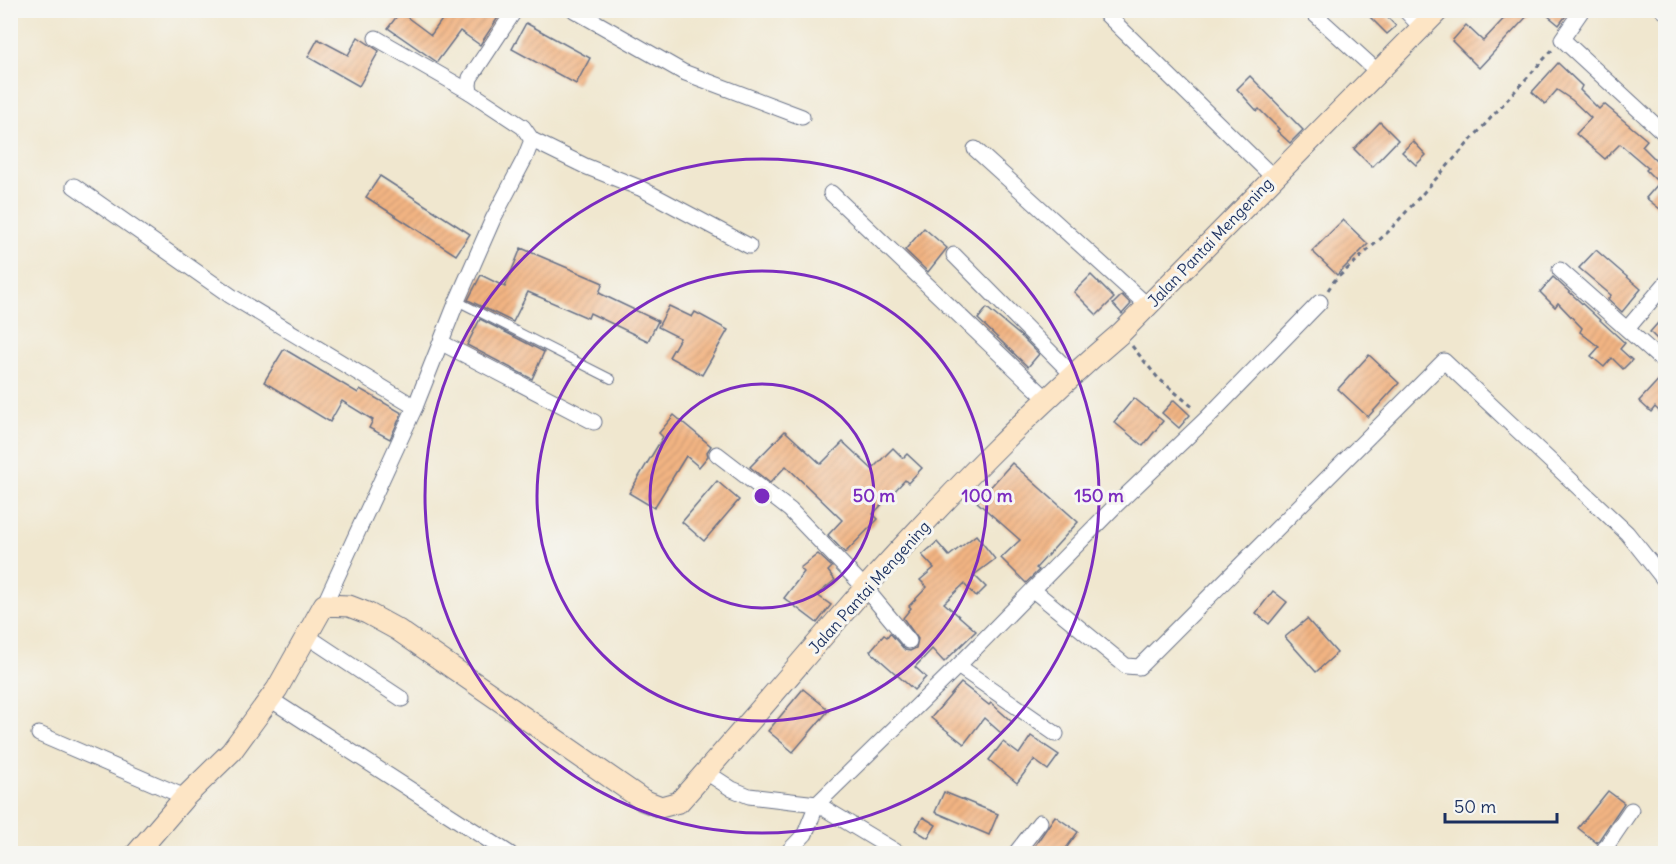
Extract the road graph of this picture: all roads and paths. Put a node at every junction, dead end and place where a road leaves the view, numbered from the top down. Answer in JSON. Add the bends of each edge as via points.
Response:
{"nodes":[{"id":1,"x":515,"y":10,"type":"edge"},
{"id":2,"x":573,"y":10,"type":"edge"},
{"id":3,"x":1310,"y":10,"type":"edge"},
{"id":4,"x":1405,"y":10,"type":"edge"},
{"id":5,"x":1439,"y":10,"type":"edge"},
{"id":6,"x":1582,"y":10,"type":"edge"},
{"id":7,"x":1105,"y":13,"type":"dead end"},
{"id":8,"x":1421,"y":27,"type":"junction"},
{"id":9,"x":376,"y":38,"type":"dead end"},
{"id":10,"x":1562,"y":39,"type":"junction"},
{"id":11,"x":1378,"y":72,"type":"junction"},
{"id":12,"x":470,"y":92,"type":"junction"},
{"id":13,"x":802,"y":117,"type":"dead end"},
{"id":14,"x":1665,"y":135,"type":"edge"},
{"id":15,"x":532,"y":140,"type":"junction"},
{"id":16,"x":975,"y":149,"type":"dead end"},
{"id":17,"x":1273,"y":177,"type":"junction"},
{"id":18,"x":74,"y":186,"type":"dead end"},
{"id":19,"x":831,"y":193,"type":"dead end"},
{"id":20,"x":749,"y":246,"type":"dead end"},
{"id":21,"x":954,"y":255,"type":"dead end"},
{"id":22,"x":1560,"y":270,"type":"dead end"},
{"id":23,"x":1665,"y":283,"type":"edge"},
{"id":24,"x":457,"y":301,"type":"junction"},
{"id":25,"x":1320,"y":303,"type":"joint"},
{"id":26,"x":1148,"y":306,"type":"junction"},
{"id":27,"x":1627,"y":329,"type":"junction"},
{"id":28,"x":1121,"y":333,"type":"junction"},
{"id":29,"x":442,"y":343,"type":"junction"},
{"id":30,"x":1665,"y":364,"type":"edge"},
{"id":31,"x":1072,"y":374,"type":"junction"},
{"id":32,"x":611,"y":379,"type":"dead end"},
{"id":33,"x":1048,"y":400,"type":"junction"},
{"id":34,"x":415,"y":407,"type":"junction"},
{"id":35,"x":1206,"y":419,"type":"junction"},
{"id":36,"x":594,"y":422,"type":"dead end"},
{"id":37,"x":717,"y":454,"type":"dead end"},
{"id":38,"x":1665,"y":582,"type":"edge"},
{"id":39,"x":865,"y":588,"type":"junction"},
{"id":40,"x":1033,"y":590,"type":"junction"},
{"id":41,"x":324,"y":605,"type":"junction"},
{"id":42,"x":307,"y":636,"type":"junction"},
{"id":43,"x":909,"y":641,"type":"dead end"},
{"id":44,"x":958,"y":666,"type":"junction"},
{"id":45,"x":270,"y":699,"type":"junction"},
{"id":46,"x":402,"y":699,"type":"dead end"},
{"id":47,"x":39,"y":734,"type":"dead end"},
{"id":48,"x":1056,"y":734,"type":"dead end"},
{"id":49,"x":706,"y":772,"type":"junction"},
{"id":50,"x":185,"y":797,"type":"junction"},
{"id":51,"x":821,"y":806,"type":"junction"},
{"id":52,"x":1631,"y":810,"type":"dead end"},
{"id":53,"x":1040,"y":822,"type":"dead end"},
{"id":54,"x":136,"y":854,"type":"edge"},
{"id":55,"x":510,"y":854,"type":"edge"},
{"id":56,"x":786,"y":854,"type":"edge"},
{"id":57,"x":900,"y":854,"type":"edge"},
{"id":58,"x":1015,"y":854,"type":"edge"},
{"id":59,"x":1601,"y":854,"type":"edge"}],
"edges":[{"from":1,"to":12,"type":"street","via":[[470,78]]},
{"from":2,"to":13,"type":"street","via":[[683,72]]},
{"from":3,"to":11,"type":"street"},
{"from":4,"to":8,"type":"street"},
{"from":5,"to":8,"type":"street","name":"Jalan Pantai Mengening"},
{"from":6,"to":10,"type":"street"},
{"from":7,"to":17,"type":"street"},
{"from":8,"to":11,"type":"street","name":"Jalan Pantai Mengening"},
{"from":9,"to":12,"type":"street"},
{"from":10,"to":14,"type":"street"},
{"from":10,"to":25,"type":"path","via":[[1388,232],[1335,281]]},
{"from":11,"to":17,"type":"street","name":"Jalan Pantai Mengening"},
{"from":12,"to":15,"type":"street","via":[[523,127]]},
{"from":15,"to":20,"type":"street","via":[[640,188]]},
{"from":15,"to":24,"type":"street"},
{"from":16,"to":26,"type":"street"},
{"from":17,"to":26,"type":"street","name":"Jalan Pantai Mengening"},
{"from":18,"to":34,"type":"street","via":[[231,296]]},
{"from":19,"to":33,"type":"street"},
{"from":21,"to":31,"type":"street"},
{"from":22,"to":27,"type":"street"},
{"from":23,"to":27,"type":"street"},
{"from":24,"to":29,"type":"street"},
{"from":24,"to":32,"type":"lane"},
{"from":25,"to":35,"type":"street"},
{"from":26,"to":28,"type":"street","name":"Jalan Pantai Mengening"},
{"from":27,"to":30,"type":"street"},
{"from":28,"to":31,"type":"street","name":"Jalan Pantai Mengening"},
{"from":28,"to":35,"type":"path","via":[[1158,378]]},
{"from":29,"to":34,"type":"street"},
{"from":29,"to":36,"type":"street"},
{"from":31,"to":33,"type":"street","name":"Jalan Pantai Mengening"},
{"from":33,"to":39,"type":"street","name":"Jalan Pantai Mengening","via":[[990,454]]},
{"from":34,"to":41,"type":"street"},
{"from":35,"to":40,"type":"street"},
{"from":37,"to":39,"type":"street","via":[[790,510]]},
{"from":38,"to":40,"type":"street","via":[[1626,533],[1444,361],[1139,667],[1126,666]]},
{"from":39,"to":43,"type":"street"},
{"from":39,"to":49,"type":"street","name":"Jalan Pantai Mengening"},
{"from":40,"to":44,"type":"street"},
{"from":41,"to":42,"type":"street"},
{"from":41,"to":49,"type":"street","name":"Jalan Pantai Mengening","via":[[349,606],[398,630],[653,805],[679,802]]},
{"from":42,"to":45,"type":"street"},
{"from":42,"to":46,"type":"street"},
{"from":44,"to":48,"type":"street"},
{"from":44,"to":51,"type":"street"},
{"from":45,"to":50,"type":"street","via":[[231,752]]},
{"from":45,"to":55,"type":"street"},
{"from":47,"to":50,"type":"street"},
{"from":49,"to":51,"type":"street","via":[[749,796]]},
{"from":50,"to":54,"type":"street"},
{"from":51,"to":56,"type":"street","via":[[805,834]]},
{"from":51,"to":57,"type":"street"},
{"from":52,"to":59,"type":"street"},
{"from":53,"to":58,"type":"street"}]}
